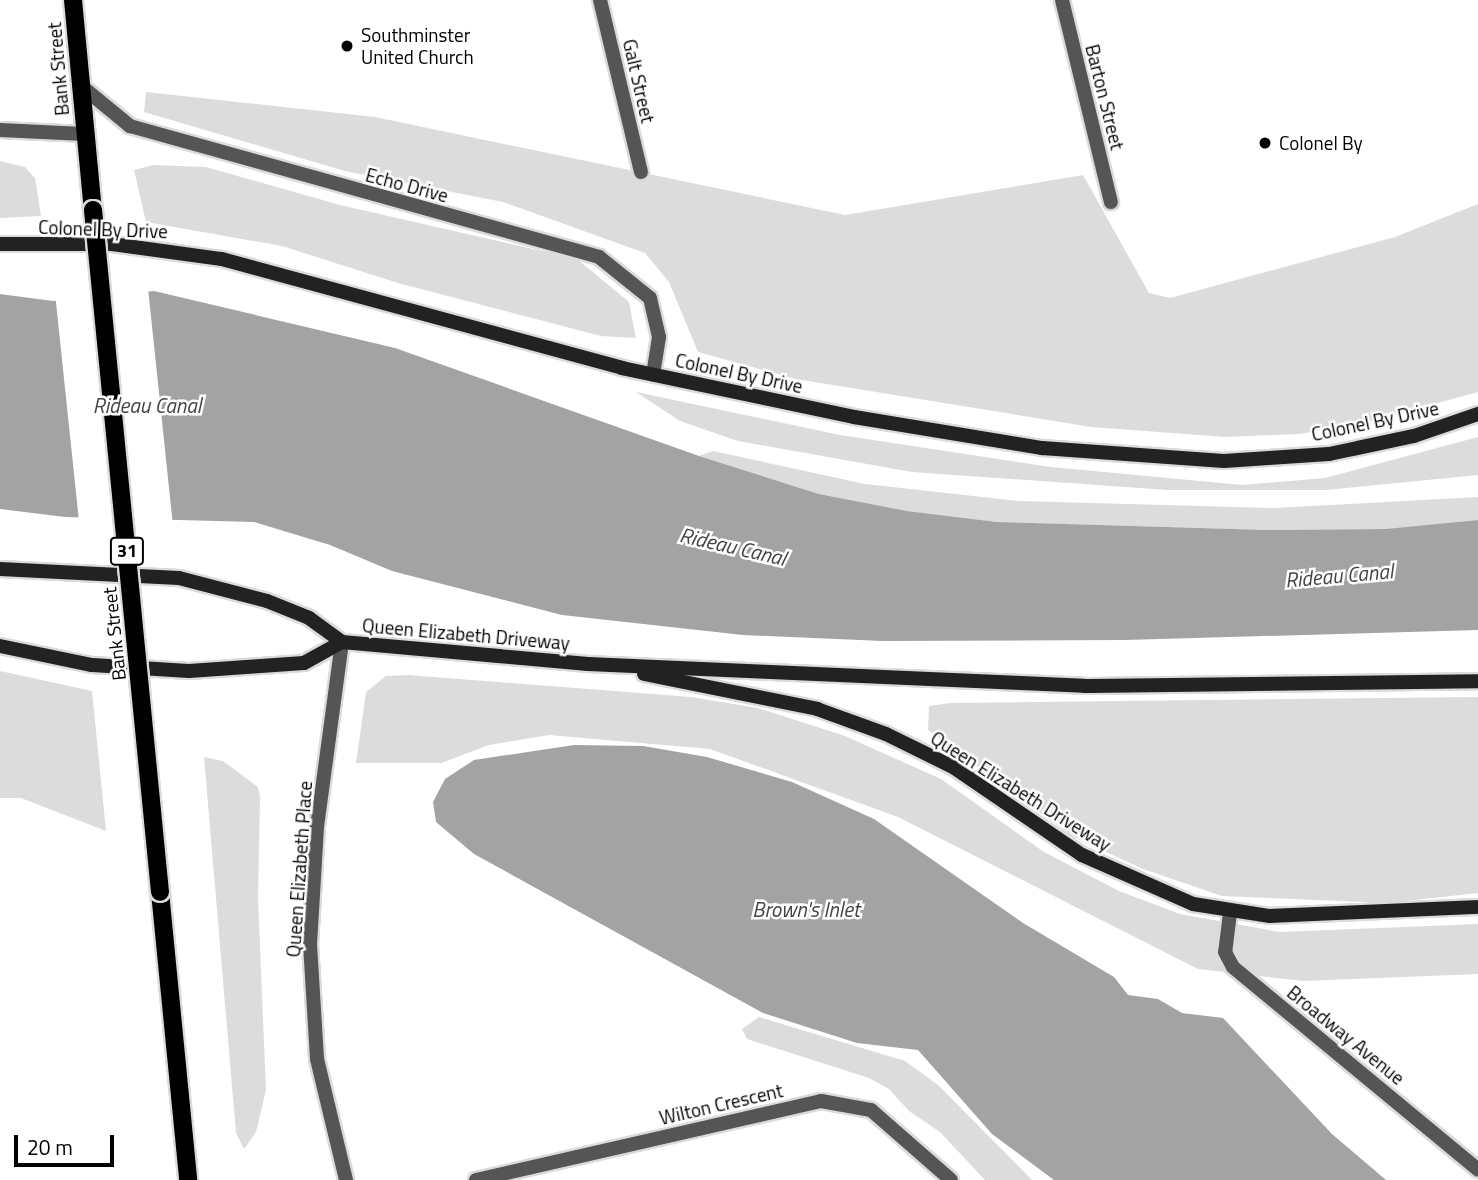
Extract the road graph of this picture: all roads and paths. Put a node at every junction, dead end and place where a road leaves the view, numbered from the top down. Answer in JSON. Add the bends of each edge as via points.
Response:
{"nodes":[{"id":1,"x":73,"y":0,"type":"edge"},
{"id":2,"x":600,"y":0,"type":"edge"},
{"id":3,"x":1062,"y":0,"type":"edge"},
{"id":4,"x":80,"y":85,"type":"junction"},
{"id":5,"x":0,"y":130,"type":"edge"},
{"id":6,"x":84,"y":134,"type":"junction"},
{"id":7,"x":641,"y":172,"type":"dead end"},
{"id":8,"x":1111,"y":202,"type":"dead end"},
{"id":9,"x":0,"y":244,"type":"edge"},
{"id":10,"x":653,"y":375,"type":"junction"},
{"id":11,"x":1478,"y":414,"type":"edge"},
{"id":12,"x":0,"y":569,"type":"edge"},
{"id":13,"x":342,"y":642,"type":"junction"},
{"id":14,"x":0,"y":646,"type":"edge"},
{"id":15,"x":588,"y":664,"type":"junction"},
{"id":16,"x":1478,"y":681,"type":"edge"},
{"id":17,"x":1478,"y":907,"type":"edge"},
{"id":18,"x":1230,"y":913,"type":"junction"},
{"id":19,"x":1478,"y":1170,"type":"edge"},
{"id":20,"x":510,"y":1176,"type":"edge"},
{"id":21,"x":188,"y":1180,"type":"edge"},
{"id":22,"x":346,"y":1180,"type":"edge"},
{"id":23,"x":476,"y":1180,"type":"edge"},
{"id":24,"x":951,"y":1180,"type":"edge"}],
"edges":[{"from":1,"to":4,"type":"main road","name":"Bank Street","number":"31"},
{"from":2,"to":7,"type":"street","name":"Galt Street"},
{"from":3,"to":8,"type":"street","name":"Barton Street"},
{"from":4,"to":6,"type":"main road","name":"Bank Street","number":"31"},
{"from":4,"to":10,"type":"street","name":"Echo Drive","via":[[130,126],[599,257],[650,298],[659,337]]},
{"from":5,"to":6,"type":"street"},
{"from":6,"to":21,"type":"main road","name":"Bank Street","number":"31","bridge":true},
{"from":9,"to":10,"type":"main road","name":"Colonel By Drive","via":[[112,244],[222,259]]},
{"from":10,"to":11,"type":"main road","name":"Colonel By Drive","via":[[1042,448],[1224,461],[1329,454],[1414,436]]},
{"from":12,"to":13,"type":"main road","name":"Queen Elizabeth Driveway","via":[[191,580],[309,618]]},
{"from":13,"to":14,"type":"main road","name":"Queen Elizabeth Driveway","via":[[304,663],[189,671],[92,664]]},
{"from":13,"to":15,"type":"main road","name":"Queen Elizabeth Driveway"},
{"from":13,"to":22,"type":"street","name":"Queen Elizabeth Place","via":[[317,827],[310,944],[317,1059]]},
{"from":15,"to":16,"type":"main road","name":"Queen Elizabeth Driveway","via":[[1084,686]]},
{"from":15,"to":18,"type":"main road","name":"Queen Elizabeth Driveway","via":[[784,701],[852,721],[932,755],[1114,872]]},
{"from":17,"to":18,"type":"main road","name":"Queen Elizabeth Driveway","via":[[1310,916]]},
{"from":18,"to":19,"type":"street","name":"Broadway Avenue","via":[[1225,952],[1233,967]]},
{"from":20,"to":23,"type":"street","name":"Wilton Crescent"},
{"from":20,"to":24,"type":"street","name":"Wilton Crescent","via":[[821,1101],[871,1110]]}]}
